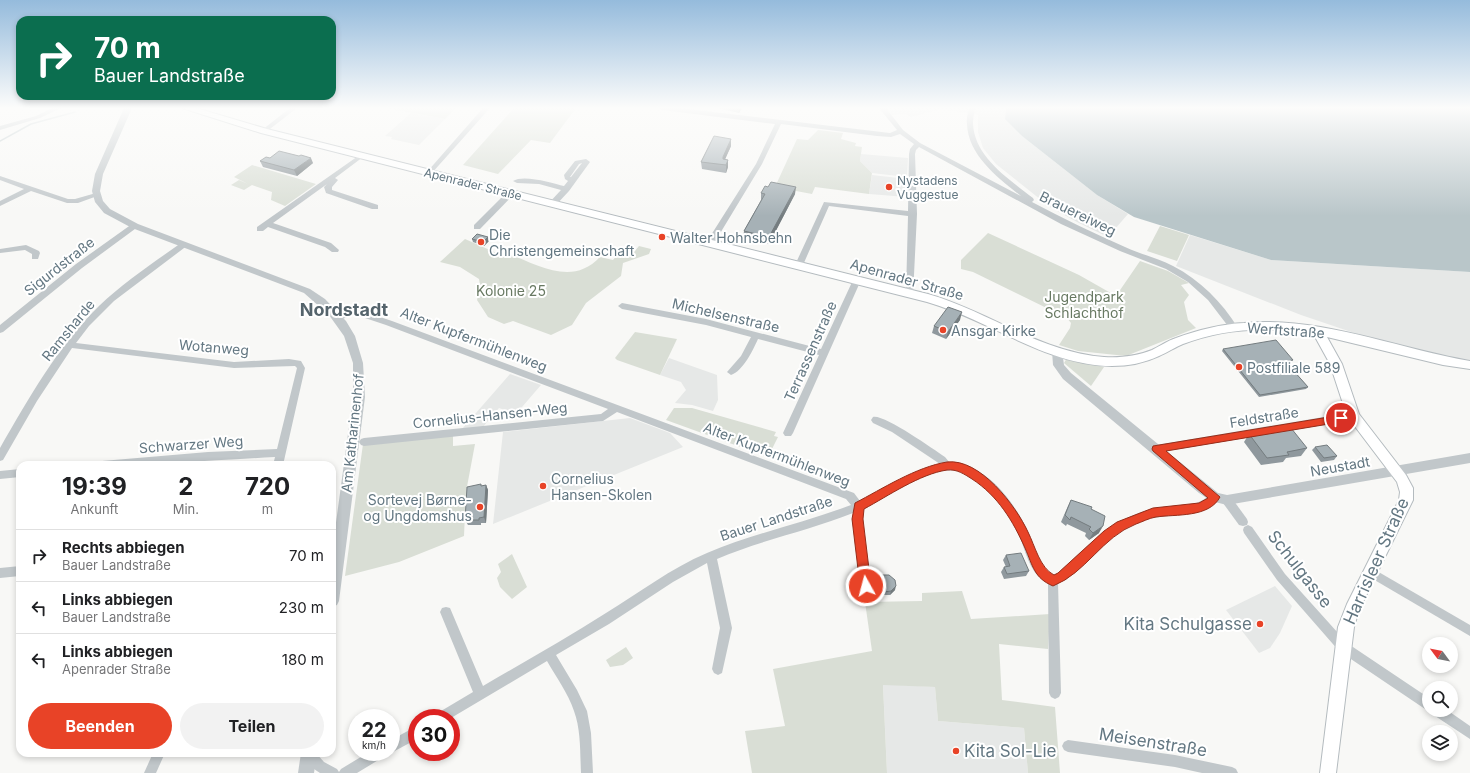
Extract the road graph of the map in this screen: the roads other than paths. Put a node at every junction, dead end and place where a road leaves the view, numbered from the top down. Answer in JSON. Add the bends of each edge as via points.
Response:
{"nodes":[{"id":1,"x":113,"y":144,"type":"edge"},
{"id":2,"x":313,"y":144,"type":"edge"},
{"id":3,"x":454,"y":144,"type":"edge"},
{"id":4,"x":769,"y":144,"type":"edge"},
{"id":5,"x":918,"y":144,"type":"joint"},
{"id":6,"x":975,"y":144,"type":"edge"},
{"id":7,"x":361,"y":156,"type":"junction"},
{"id":8,"x":997,"y":171,"type":"junction"},
{"id":9,"x":429,"y":173,"type":"junction"},
{"id":10,"x":336,"y":174,"type":"junction"},
{"id":11,"x":0,"y":178,"type":"edge"},
{"id":12,"x":982,"y":179,"type":"junction"},
{"id":13,"x":518,"y":180,"type":"dead end"},
{"id":14,"x":573,"y":180,"type":"dead end"},
{"id":15,"x":31,"y":188,"type":"junction"},
{"id":16,"x":566,"y":189,"type":"junction"},
{"id":17,"x":512,"y":193,"type":"junction"},
{"id":18,"x":96,"y":195,"type":"junction"},
{"id":19,"x":0,"y":204,"type":"edge"},
{"id":20,"x":552,"y":204,"type":"junction"},
{"id":21,"x":375,"y":207,"type":"dead end"},
{"id":22,"x":1044,"y":211,"type":"junction"},
{"id":23,"x":913,"y":214,"type":"junction"},
{"id":24,"x":267,"y":224,"type":"junction"},
{"id":25,"x":135,"y":226,"type":"junction"},
{"id":26,"x":477,"y":227,"type":"dead end"},
{"id":27,"x":260,"y":229,"type":"dead end"},
{"id":28,"x":710,"y":243,"type":"junction"},
{"id":29,"x":184,"y":245,"type":"junction"},
{"id":30,"x":335,"y":250,"type":"dead end"},
{"id":31,"x":0,"y":251,"type":"edge"},
{"id":32,"x":35,"y":257,"type":"dead end"},
{"id":33,"x":799,"y":265,"type":"junction"},
{"id":34,"x":857,"y":280,"type":"junction"},
{"id":35,"x":910,"y":293,"type":"junction"},
{"id":36,"x":622,"y":306,"type":"dead end"},
{"id":37,"x":338,"y":317,"type":"junction"},
{"id":38,"x":1234,"y":328,"type":"junction"},
{"id":39,"x":0,"y":330,"type":"edge"},
{"id":40,"x":1318,"y":331,"type":"junction"},
{"id":41,"x":756,"y":335,"type":"junction"},
{"id":42,"x":70,"y":345,"type":"junction"},
{"id":43,"x":1057,"y":351,"type":"junction"},
{"id":44,"x":824,"y":353,"type":"junction"},
{"id":45,"x":1470,"y":365,"type":"edge"},
{"id":46,"x":731,"y":372,"type":"dead end"},
{"id":47,"x":617,"y":408,"type":"junction"},
{"id":48,"x":1353,"y":416,"type":"junction"},
{"id":49,"x":876,"y":420,"type":"dead end"},
{"id":50,"x":788,"y":434,"type":"dead end"},
{"id":51,"x":364,"y":442,"type":"dead end"},
{"id":52,"x":1156,"y":449,"type":"junction"},
{"id":53,"x":282,"y":452,"type":"junction"},
{"id":54,"x":0,"y":456,"type":"edge"},
{"id":55,"x":1470,"y":458,"type":"edge"},
{"id":56,"x":149,"y":461,"type":"edge"},
{"id":57,"x":279,"y":461,"type":"edge"},
{"id":58,"x":947,"y":466,"type":"junction"},
{"id":59,"x":1397,"y":472,"type":"junction"},
{"id":60,"x":16,"y":473,"type":"edge"},
{"id":61,"x":0,"y":474,"type":"edge"},
{"id":62,"x":1215,"y":497,"type":"junction"},
{"id":63,"x":1227,"y":500,"type":"junction"},
{"id":64,"x":859,"y":506,"type":"junction"},
{"id":65,"x":336,"y":540,"type":"edge"},
{"id":66,"x":711,"y":556,"type":"junction"},
{"id":67,"x":16,"y":571,"type":"edge"},
{"id":68,"x":1370,"y":572,"type":"junction"},
{"id":69,"x":0,"y":573,"type":"edge"},
{"id":70,"x":1053,"y":580,"type":"junction"},
{"id":71,"x":866,"y":586,"type":"dead end"},
{"id":72,"x":446,"y":612,"type":"dead end"},
{"id":73,"x":1470,"y":631,"type":"edge"},
{"id":74,"x":1343,"y":647,"type":"junction"},
{"id":75,"x":549,"y":654,"type":"junction"},
{"id":76,"x":718,"y":669,"type":"dead end"},
{"id":77,"x":1055,"y":693,"type":"dead end"},
{"id":78,"x":480,"y":694,"type":"junction"},
{"id":79,"x":1422,"y":700,"type":"edge"},
{"id":80,"x":455,"y":709,"type":"edge"},
{"id":81,"x":1446,"y":717,"type":"edge"},
{"id":82,"x":1470,"y":733,"type":"edge"},
{"id":83,"x":1068,"y":746,"type":"dead end"},
{"id":84,"x":157,"y":757,"type":"edge"},
{"id":85,"x":309,"y":757,"type":"edge"},
{"id":86,"x":312,"y":757,"type":"edge"},
{"id":87,"x":365,"y":761,"type":"edge"},
{"id":88,"x":150,"y":773,"type":"edge"},
{"id":89,"x":306,"y":773,"type":"edge"},
{"id":90,"x":334,"y":773,"type":"edge"},
{"id":91,"x":344,"y":773,"type":"edge"},
{"id":92,"x":587,"y":773,"type":"edge"},
{"id":93,"x":1232,"y":773,"type":"edge"},
{"id":94,"x":1328,"y":773,"type":"edge"}],
"edges":[{"from":1,"to":18,"type":"street","via":[[97,181]]},
{"from":2,"to":7,"type":"main road","name":"Apenrader Straße"},
{"from":3,"to":9,"type":"street"},
{"from":4,"to":28,"type":"street"},
{"from":5,"to":12,"type":"street","name":"Brauereiweg"},
{"from":5,"to":23,"type":"street","via":[[912,154]]},
{"from":6,"to":8,"type":"street","via":[[983,158]]},
{"from":7,"to":9,"type":"main road","name":"Apenrader Straße"},
{"from":7,"to":10,"type":"street"},
{"from":8,"to":12,"type":"street"},
{"from":8,"to":22,"type":"street"},
{"from":9,"to":17,"type":"main road","name":"Apenrader Straße"},
{"from":10,"to":21,"type":"street","via":[[338,177],[329,185],[329,191]]},
{"from":10,"to":24,"type":"street"},
{"from":11,"to":15,"type":"street"},
{"from":12,"to":22,"type":"street","name":"Brauereiweg"},
{"from":13,"to":16,"type":"street","name":"Apenrader Straße"},
{"from":14,"to":16,"type":"street"},
{"from":15,"to":18,"type":"street","via":[[67,201]]},
{"from":15,"to":19,"type":"street"},
{"from":16,"to":20,"type":"street"},
{"from":17,"to":20,"type":"main road","name":"Apenrader Straße"},
{"from":17,"to":26,"type":"street"},
{"from":18,"to":25,"type":"street","via":[[107,211]]},
{"from":20,"to":28,"type":"main road","name":"Apenrader Straße"},
{"from":22,"to":38,"type":"street","name":"Brauereiweg","via":[[1103,240],[1169,267],[1191,280],[1211,298]]},
{"from":23,"to":33,"type":"street","via":[[827,204]]},
{"from":23,"to":35,"type":"street"},
{"from":24,"to":27,"type":"street"},
{"from":24,"to":30,"type":"street","via":[[328,245]]},
{"from":25,"to":29,"type":"street"},
{"from":25,"to":39,"type":"street","name":"Sigurdstraße","via":[[79,266]]},
{"from":28,"to":33,"type":"main road","name":"Apenrader Straße"},
{"from":29,"to":37,"type":"street","via":[[307,291]]},
{"from":29,"to":42,"type":"street","name":"Ramsharde","via":[[111,300]]},
{"from":31,"to":32,"type":"street","via":[[26,247],[36,253]]},
{"from":33,"to":34,"type":"main road","name":"Apenrader Straße"},
{"from":34,"to":35,"type":"main road","name":"Apenrader Straße"},
{"from":34,"to":44,"type":"street","name":"Terrassenstraße"},
{"from":35,"to":43,"type":"main road","name":"Apenrader Straße","via":[[969,312],[1011,334]]},
{"from":36,"to":41,"type":"street","name":"Michelsenstraße","via":[[706,322]]},
{"from":37,"to":47,"type":"street","name":"Alter Kupfermühlenweg","via":[[356,312],[389,322]]},
{"from":37,"to":65,"type":"street","name":"Am Katharinenhof","via":[[348,332],[357,354],[360,376],[354,441]]},
{"from":38,"to":40,"type":"main road","name":"Werftstraße","via":[[1273,327]]},
{"from":38,"to":43,"type":"main road","name":"Werftstraße","via":[[1180,340],[1145,357],[1132,360],[1104,361]]},
{"from":40,"to":45,"type":"main road","name":"Werftstraße","via":[[1368,341],[1422,357]]},
{"from":40,"to":48,"type":"main road","via":[[1336,364]]},
{"from":41,"to":44,"type":"street","name":"Michelsenstraße"},
{"from":41,"to":46,"type":"street","via":[[744,358]]},
{"from":42,"to":53,"type":"street","name":"Wotanweg","via":[[234,365],[298,363],[301,368]]},
{"from":42,"to":54,"type":"street","name":"Ramsharde"},
{"from":43,"to":52,"type":"street","via":[[1059,368]]},
{"from":44,"to":50,"type":"street","name":"Terrassenstraße"},
{"from":47,"to":51,"type":"street","name":"Cornelius-Hansen-Weg","via":[[603,418]]},
{"from":47,"to":64,"type":"street","name":"Alter Kupfermühlenweg","via":[[850,496]]},
{"from":48,"to":52,"type":"street","name":"Feldstraße"},
{"from":48,"to":59,"type":"main road","name":"Harrisleer Straße"},
{"from":49,"to":58,"type":"street","via":[[895,429]]},
{"from":52,"to":62,"type":"street"},
{"from":53,"to":56,"type":"street","name":"Schwarzer Weg"},
{"from":53,"to":57,"type":"street","name":"Wotanweg"},
{"from":55,"to":59,"type":"street","name":"Neustadt"},
{"from":58,"to":64,"type":"street","name":"Bauer Landstraße","via":[[924,473]]},
{"from":58,"to":70,"type":"street","name":"Bauer Landstraße","via":[[964,469],[986,482],[999,494],[1022,531],[1042,575]]},
{"from":59,"to":63,"type":"street","name":"Neustadt"},
{"from":59,"to":68,"type":"main road","name":"Harrisleer Straße","via":[[1404,481],[1406,500]]},
{"from":60,"to":61,"type":"street"},
{"from":62,"to":63,"type":"street","name":"Neustadt"},
{"from":62,"to":70,"type":"street","via":[[1210,503],[1200,507],[1153,513],[1121,525],[1107,534],[1062,577]]},
{"from":63,"to":74,"type":"street","name":"Schulgasse","via":[[1281,577]]},
{"from":64,"to":66,"type":"street","name":"Bauer Landstraße"},
{"from":64,"to":71,"type":"street","via":[[858,519]]},
{"from":66,"to":75,"type":"street","name":"Bauer Landstraße"},
{"from":66,"to":76,"type":"street","via":[[726,628]]},
{"from":67,"to":69,"type":"street"},
{"from":68,"to":73,"type":"street"},
{"from":68,"to":74,"type":"main road","name":"Harrisleer Straße","via":[[1352,609]]},
{"from":70,"to":77,"type":"street"},
{"from":72,"to":78,"type":"street"},
{"from":74,"to":79,"type":"street","name":"Schulgasse"},
{"from":74,"to":94,"type":"main road","name":"Harrisleer Straße"},
{"from":75,"to":78,"type":"street","name":"Bauer Landstraße"},
{"from":75,"to":92,"type":"street","via":[[578,706],[586,741]]},
{"from":78,"to":80,"type":"street","name":"Bauer Landstraße"},
{"from":81,"to":82,"type":"street"},
{"from":83,"to":93,"type":"street","name":"Meisenstraße","via":[[1175,761]]},
{"from":84,"to":88,"type":"street"},
{"from":85,"to":89,"type":"street"},
{"from":86,"to":90,"type":"street","via":[[320,766]]},
{"from":87,"to":91,"type":"street"}]}
